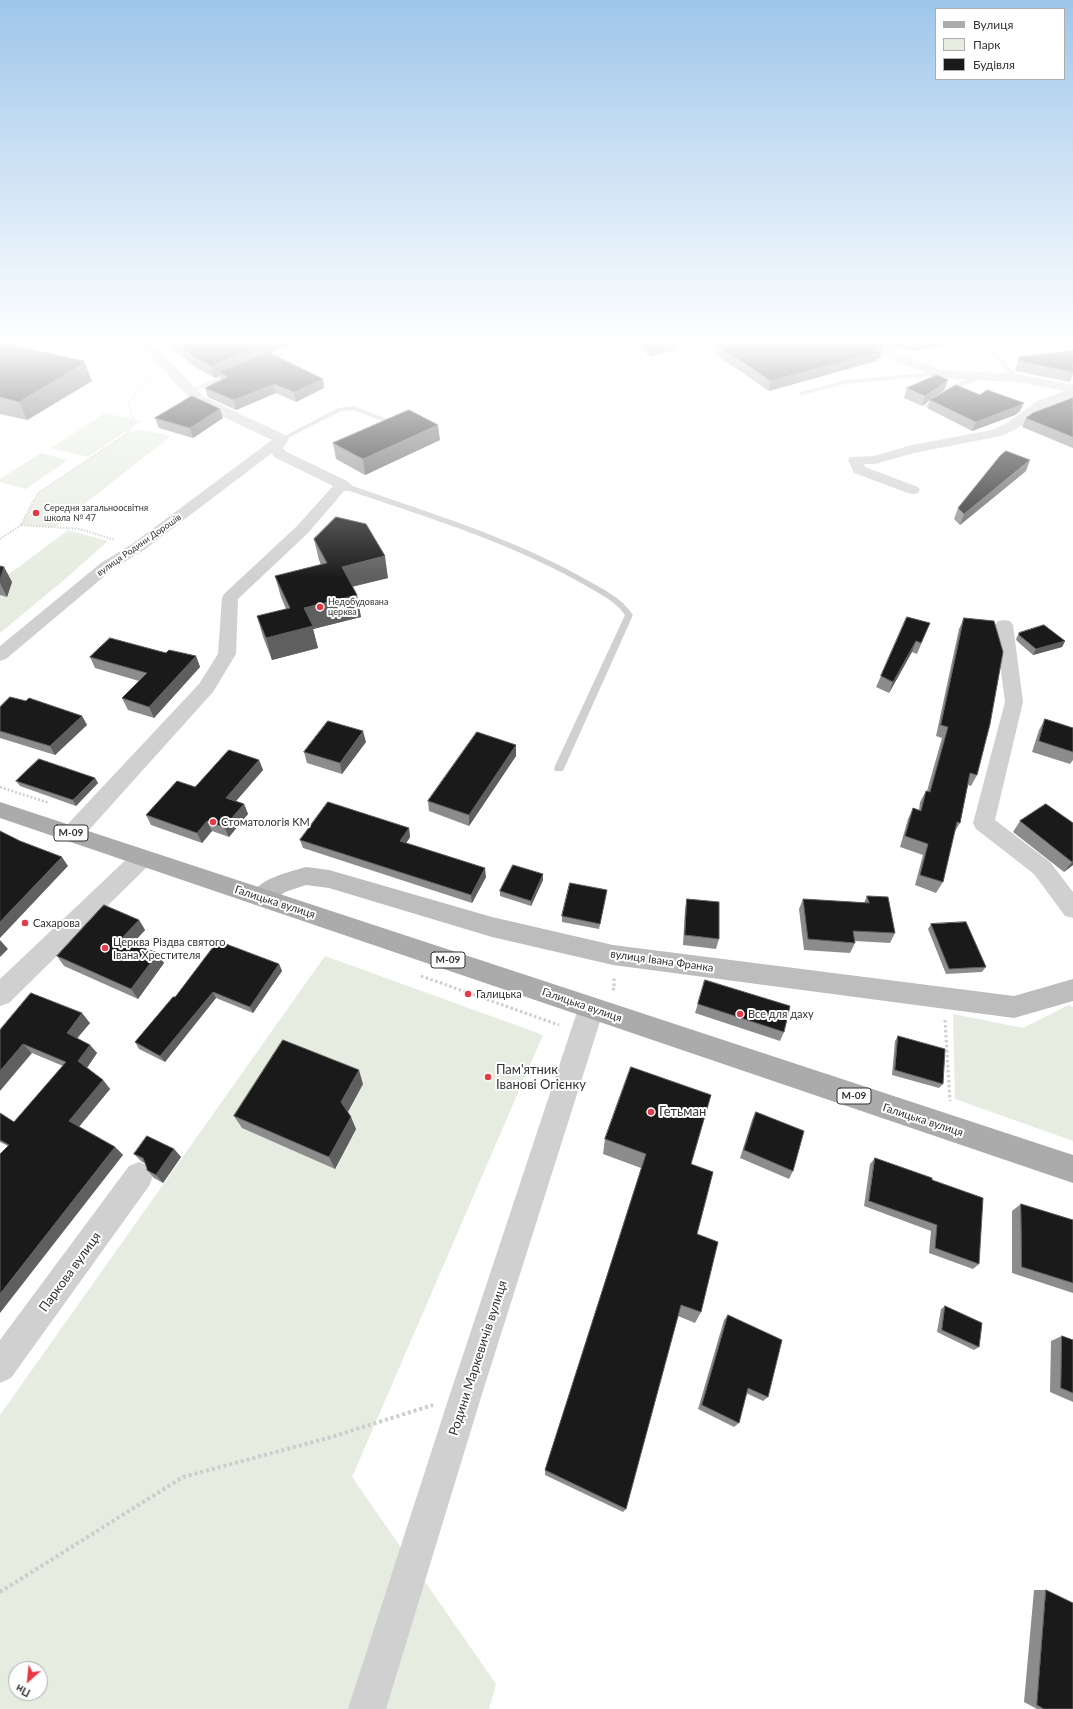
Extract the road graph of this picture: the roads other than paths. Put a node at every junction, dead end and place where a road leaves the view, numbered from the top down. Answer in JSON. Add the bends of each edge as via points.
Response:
{"nodes":[{"id":1,"x":234,"y":420,"type":"edge"},
{"id":2,"x":324,"y":420,"type":"edge"},
{"id":3,"x":385,"y":420,"type":"edge"},
{"id":4,"x":1020,"y":420,"type":"edge"},
{"id":5,"x":399,"y":425,"type":"edge"},
{"id":6,"x":281,"y":446,"type":"junction"},
{"id":7,"x":345,"y":486,"type":"junction"},
{"id":8,"x":914,"y":490,"type":"dead end"},
{"id":9,"x":1004,"y":625,"type":"dead end"},
{"id":10,"x":0,"y":655,"type":"edge"},
{"id":11,"x":559,"y":768,"type":"dead end"},
{"id":12,"x":0,"y":810,"type":"edge"},
{"id":13,"x":72,"y":834,"type":"junction"},
{"id":14,"x":141,"y":859,"type":"junction"},
{"id":15,"x":261,"y":897,"type":"junction"},
{"id":16,"x":1073,"y":909,"type":"edge"},
{"id":17,"x":1070,"y":993,"type":"edge"},
{"id":18,"x":0,"y":995,"type":"edge"},
{"id":19,"x":591,"y":1008,"type":"junction"},
{"id":20,"x":1073,"y":1169,"type":"edge"},
{"id":21,"x":139,"y":1176,"type":"dead end"},
{"id":22,"x":0,"y":1367,"type":"edge"},
{"id":23,"x":367,"y":1709,"type":"edge"}],
"edges":[{"from":1,"to":6,"type":"street"},
{"from":2,"to":6,"type":"lane"},
{"from":3,"to":5,"type":"lane"},
{"from":4,"to":8,"type":"street","via":[[996,433],[912,449],[875,460],[855,460],[859,470]]},
{"from":6,"to":7,"type":"street"},
{"from":6,"to":10,"type":"street","name":"вулиця Родини Дорошів","via":[[107,566]]},
{"from":7,"to":11,"type":"lane","via":[[504,543],[572,574],[623,605],[629,615]]},
{"from":7,"to":13,"type":"street","via":[[230,598],[227,654],[206,688]]},
{"from":9,"to":16,"type":"street","via":[[1014,702],[984,823],[1042,868]]},
{"from":12,"to":13,"type":"main road","name":"Галицька вулиця","number":"М-09"},
{"from":13,"to":14,"type":"main road","name":"Галицька вулиця","number":"М-09"},
{"from":14,"to":15,"type":"main road","name":"Галицька вулиця","number":"М-09"},
{"from":14,"to":18,"type":"street"},
{"from":15,"to":17,"type":"street","name":"вулиця Івана Франка","via":[[277,886],[306,876],[329,879],[492,927],[613,955],[1014,1007]]},
{"from":15,"to":19,"type":"main road","name":"Галицька вулиця","number":"М-09"},
{"from":19,"to":20,"type":"main road","name":"Галицька вулиця","number":"М-09"},
{"from":19,"to":23,"type":"street","name":"Родини Маркевичів вулиця"},
{"from":21,"to":22,"type":"street","name":"Паркова вулиця"}]}
